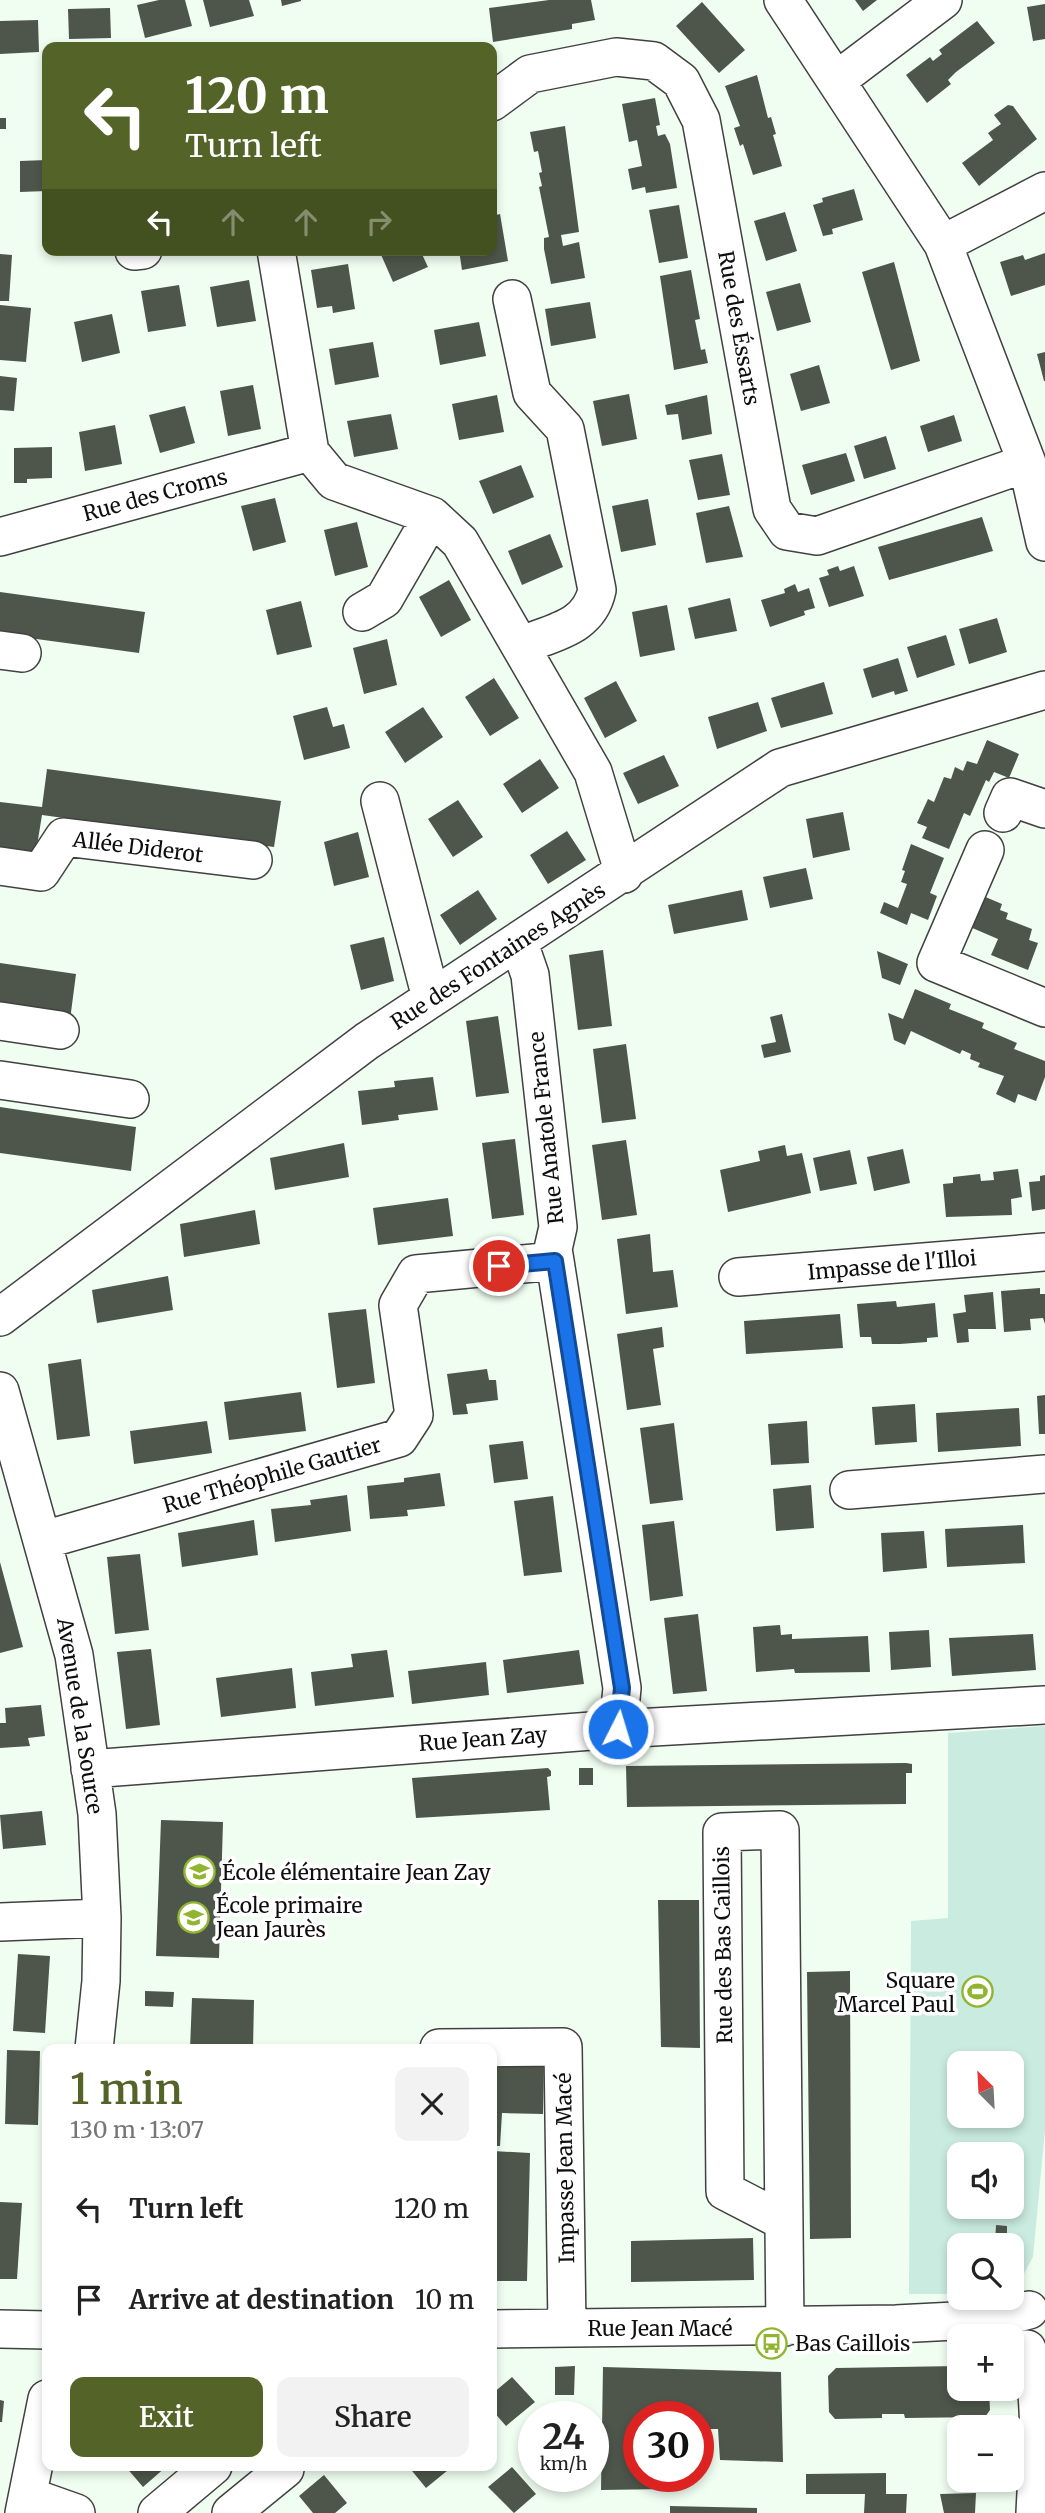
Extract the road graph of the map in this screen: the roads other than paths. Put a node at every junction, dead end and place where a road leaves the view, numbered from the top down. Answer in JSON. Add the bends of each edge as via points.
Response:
{"nodes":[{"id":1,"x":783,"y":0,"type":"edge"},
{"id":2,"x":943,"y":0,"type":"edge"},
{"id":3,"x":837,"y":80,"type":"junction"},
{"id":4,"x":497,"y":98,"type":"edge"},
{"id":5,"x":1045,"y":191,"type":"edge"},
{"id":6,"x":943,"y":243,"type":"junction"},
{"id":7,"x":277,"y":256,"type":"edge"},
{"id":8,"x":512,"y":299,"type":"dead end"},
{"id":9,"x":310,"y":452,"type":"junction"},
{"id":10,"x":1032,"y":454,"type":"edge"},
{"id":11,"x":432,"y":516,"type":"junction"},
{"id":12,"x":0,"y":537,"type":"edge"},
{"id":13,"x":1045,"y":542,"type":"edge"},
{"id":14,"x":362,"y":612,"type":"dead end"},
{"id":15,"x":520,"y":646,"type":"junction"},
{"id":16,"x":1045,"y":690,"type":"edge"},
{"id":17,"x":380,"y":801,"type":"dead end"},
{"id":18,"x":1045,"y":809,"type":"edge"},
{"id":19,"x":1003,"y":813,"type":"dead end"},
{"id":20,"x":985,"y":850,"type":"dead end"},
{"id":21,"x":253,"y":860,"type":"dead end"},
{"id":22,"x":0,"y":866,"type":"edge"},
{"id":23,"x":624,"y":874,"type":"junction"},
{"id":24,"x":519,"y":943,"type":"junction"},
{"id":25,"x":431,"y":998,"type":"junction"},
{"id":26,"x":1045,"y":1007,"type":"edge"},
{"id":27,"x":0,"y":1021,"type":"edge"},
{"id":28,"x":61,"y":1030,"type":"dead end"},
{"id":29,"x":0,"y":1080,"type":"edge"},
{"id":30,"x":130,"y":1099,"type":"dead end"},
{"id":31,"x":1045,"y":1252,"type":"edge"},
{"id":32,"x":555,"y":1261,"type":"junction"},
{"id":33,"x":738,"y":1277,"type":"dead end"},
{"id":34,"x":0,"y":1317,"type":"edge"},
{"id":35,"x":0,"y":1391,"type":"edge"},
{"id":36,"x":1045,"y":1474,"type":"edge"},
{"id":37,"x":849,"y":1490,"type":"dead end"},
{"id":38,"x":44,"y":1540,"type":"junction"},
{"id":39,"x":1045,"y":1705,"type":"edge"},
{"id":40,"x":618,"y":1729,"type":"junction"},
{"id":41,"x":90,"y":1769,"type":"junction"},
{"id":42,"x":102,"y":1918,"type":"junction"},
{"id":43,"x":0,"y":1922,"type":"edge"},
{"id":44,"x":95,"y":2044,"type":"edge"},
{"id":45,"x":497,"y":2048,"type":"edge"},
{"id":46,"x":783,"y":2221,"type":"junction"},
{"id":47,"x":1030,"y":2326,"type":"edge"},
{"id":48,"x":785,"y":2327,"type":"junction"},
{"id":49,"x":567,"y":2328,"type":"junction"},
{"id":50,"x":0,"y":2329,"type":"edge"},
{"id":51,"x":497,"y":2329,"type":"edge"},
{"id":52,"x":42,"y":2330,"type":"edge"},
{"id":53,"x":1042,"y":2411,"type":"edge"},
{"id":54,"x":42,"y":2424,"type":"edge"},
{"id":55,"x":207,"y":2471,"type":"edge"},
{"id":56,"x":283,"y":2471,"type":"edge"},
{"id":57,"x":26,"y":2505,"type":"edge"},
{"id":58,"x":76,"y":2513,"type":"edge"},
{"id":59,"x":157,"y":2513,"type":"edge"},
{"id":60,"x":231,"y":2513,"type":"edge"},
{"id":61,"x":1035,"y":2513,"type":"edge"}],
"edges":[{"from":1,"to":3,"type":"street"},
{"from":2,"to":3,"type":"street"},
{"from":3,"to":6,"type":"street"},
{"from":4,"to":10,"type":"street","name":"Rue des Éssarts","via":[[530,74],[616,57],[654,61],[681,81],[701,120],[772,509],[787,531],[817,536]]},
{"from":5,"to":6,"type":"street"},
{"from":6,"to":10,"type":"street"},
{"from":7,"to":9,"type":"street"},
{"from":8,"to":15,"type":"street","via":[[531,393],[565,429],[597,590],[593,609],[581,620]]},
{"from":9,"to":11,"type":"street","via":[[334,481]]},
{"from":9,"to":12,"type":"street","name":"Rue des Croms"},
{"from":10,"to":13,"type":"street"},
{"from":11,"to":14,"type":"street","via":[[384,599]]},
{"from":11,"to":15,"type":"street","via":[[460,542]]},
{"from":15,"to":23,"type":"street","via":[[593,772]]},
{"from":16,"to":23,"type":"street","name":"Rue des Fontaines Agnès","via":[[780,768]]},
{"from":17,"to":25,"type":"street"},
{"from":18,"to":19,"type":"street","via":[[1010,797]]},
{"from":20,"to":26,"type":"street","via":[[936,963]]},
{"from":21,"to":22,"type":"street","name":"Allée Diderot","via":[[64,837],[41,872]]},
{"from":23,"to":24,"type":"street","name":"Rue des Fontaines Agnès"},
{"from":24,"to":25,"type":"street","name":"Rue des Fontaines Agnès"},
{"from":24,"to":32,"type":"street","name":"Rue Anatole France","via":[[530,975],[558,1227]]},
{"from":25,"to":34,"type":"street","name":"Rue des Fontaines Agnès","via":[[367,1041]]},
{"from":27,"to":28,"type":"street"},
{"from":29,"to":30,"type":"street"},
{"from":31,"to":33,"type":"street","name":"Impasse de l'Illoi"},
{"from":32,"to":38,"type":"street","name":"Rue Théophile Gautier","via":[[416,1274],[398,1305],[414,1415],[399,1438]]},
{"from":32,"to":40,"type":"street","name":"Rue Anatole France","via":[[622,1688]]},
{"from":35,"to":38,"type":"street","name":"Avenue de la Source"},
{"from":36,"to":37,"type":"street"},
{"from":38,"to":41,"type":"street","name":"Avenue de la Source","via":[[74,1655]]},
{"from":39,"to":40,"type":"street","name":"Rue Jean Zay"},
{"from":40,"to":41,"type":"street","name":"Rue Jean Zay"},
{"from":41,"to":42,"type":"street","name":"Avenue de la Source"},
{"from":42,"to":43,"type":"street"},
{"from":42,"to":44,"type":"street","name":"Avenue de la Source"},
{"from":45,"to":49,"type":"street","name":"Impasse Jean Macé","via":[[562,2047]]},
{"from":46,"to":46,"type":"street","name":"Rue des Bas Caillois","via":[[780,1830],[722,1832],[725,2191]]},
{"from":46,"to":48,"type":"street","name":"Rue des Bas Caillois"},
{"from":47,"to":48,"type":"street","name":"Rue Jean Macé","via":[[994,2319]]},
{"from":47,"to":53,"type":"street"},
{"from":48,"to":49,"type":"street","name":"Rue Jean Macé"},
{"from":49,"to":51,"type":"street","name":"Rue Jean Macé"},
{"from":50,"to":52,"type":"street"},
{"from":53,"to":61,"type":"street"},
{"from":54,"to":57,"type":"street"},
{"from":55,"to":59,"type":"street"},
{"from":56,"to":60,"type":"street"},
{"from":57,"to":58,"type":"street"}]}
